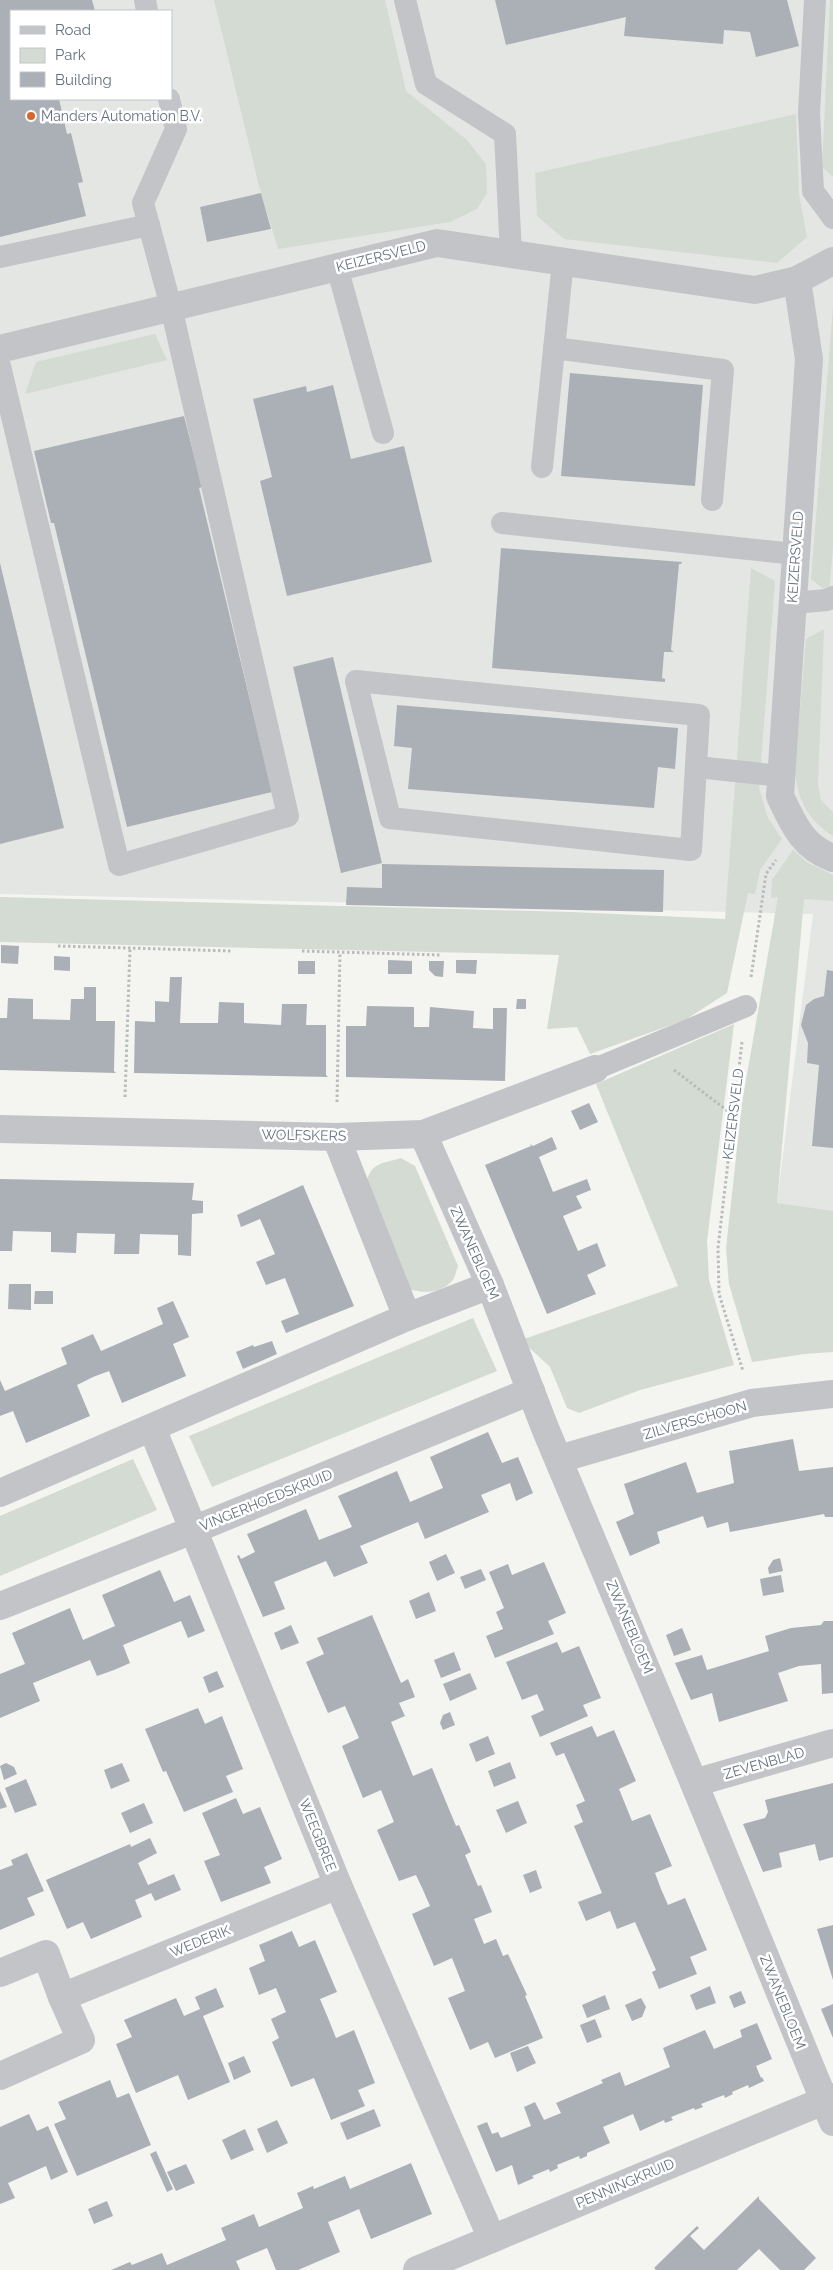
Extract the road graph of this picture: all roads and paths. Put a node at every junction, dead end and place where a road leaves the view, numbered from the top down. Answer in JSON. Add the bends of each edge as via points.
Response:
{"nodes":[{"id":1,"x":405,"y":0,"type":"edge"},
{"id":2,"x":816,"y":0,"type":"edge"},
{"id":3,"x":169,"y":100,"type":"edge"},
{"id":4,"x":833,"y":218,"type":"edge"},
{"id":5,"x":149,"y":225,"type":"junction"},
{"id":6,"x":510,"y":254,"type":"junction"},
{"id":7,"x":0,"y":257,"type":"edge"},
{"id":8,"x":563,"y":261,"type":"junction"},
{"id":9,"x":833,"y":261,"type":"edge"},
{"id":10,"x":338,"y":267,"type":"junction"},
{"id":11,"x":797,"y":280,"type":"junction"},
{"id":12,"x":171,"y":307,"type":"junction"},
{"id":13,"x":554,"y":348,"type":"junction"},
{"id":14,"x":0,"y":349,"type":"edge"},
{"id":15,"x":0,"y":366,"type":"edge"},
{"id":16,"x":384,"y":433,"type":"dead end"},
{"id":17,"x":542,"y":468,"type":"dead end"},
{"id":18,"x":712,"y":500,"type":"dead end"},
{"id":19,"x":502,"y":524,"type":"dead end"},
{"id":20,"x":795,"y":554,"type":"junction"},
{"id":21,"x":833,"y":597,"type":"edge"},
{"id":22,"x":792,"y":603,"type":"junction"},
{"id":23,"x":696,"y":766,"type":"junction"},
{"id":24,"x":781,"y":776,"type":"junction"},
{"id":25,"x":796,"y":831,"type":"junction"},
{"id":26,"x":833,"y":858,"type":"edge"},
{"id":27,"x":58,"y":946,"type":"dead end"},
{"id":28,"x":130,"y":948,"type":"junction"},
{"id":29,"x":232,"y":951,"type":"dead end"},
{"id":30,"x":302,"y":951,"type":"dead end"},
{"id":31,"x":340,"y":953,"type":"junction"},
{"id":32,"x":440,"y":955,"type":"dead end"},
{"id":33,"x":746,"y":1006,"type":"junction"},
{"id":34,"x":645,"y":1048,"type":"junction"},
{"id":35,"x":595,"y":1069,"type":"joint"},
{"id":36,"x":125,"y":1099,"type":"dead end"},
{"id":37,"x":336,"y":1102,"type":"dead end"},
{"id":38,"x":733,"y":1116,"type":"junction"},
{"id":39,"x":0,"y":1129,"type":"edge"},
{"id":40,"x":423,"y":1134,"type":"junction"},
{"id":41,"x":336,"y":1137,"type":"junction"},
{"id":42,"x":490,"y":1285,"type":"junction"},
{"id":43,"x":407,"y":1318,"type":"junction"},
{"id":44,"x":531,"y":1391,"type":"junction"},
{"id":45,"x":833,"y":1394,"type":"edge"},
{"id":46,"x":752,"y":1403,"type":"junction"},
{"id":47,"x":152,"y":1428,"type":"junction"},
{"id":48,"x":559,"y":1459,"type":"junction"},
{"id":49,"x":0,"y":1493,"type":"edge"},
{"id":50,"x":193,"y":1530,"type":"junction"},
{"id":51,"x":0,"y":1606,"type":"edge"},
{"id":52,"x":833,"y":1743,"type":"edge"},
{"id":53,"x":694,"y":1782,"type":"junction"},
{"id":54,"x":338,"y":1885,"type":"junction"},
{"id":55,"x":0,"y":1973,"type":"edge"},
{"id":56,"x":62,"y":1997,"type":"junction"},
{"id":57,"x":0,"y":2076,"type":"edge"},
{"id":58,"x":830,"y":2106,"type":"edge"},
{"id":59,"x":492,"y":2238,"type":"junction"},
{"id":60,"x":417,"y":2270,"type":"edge"}],
"edges":[{"from":1,"to":6,"type":"lane","via":[[426,84],[505,134]]},
{"from":2,"to":4,"type":"lane","via":[[810,113],[813,191]]},
{"from":3,"to":5,"type":"lane","via":[[176,129],[142,203]]},
{"from":5,"to":7,"type":"lane"},
{"from":5,"to":12,"type":"lane"},
{"from":6,"to":8,"type":"street","name":"KEIZERSVELD"},
{"from":6,"to":10,"type":"street","name":"KEIZERSVELD","via":[[437,243]]},
{"from":8,"to":11,"type":"street","name":"KEIZERSVELD","via":[[755,290]]},
{"from":8,"to":13,"type":"lane"},
{"from":9,"to":11,"type":"street","name":"KEIZERSVELD"},
{"from":10,"to":12,"type":"street","name":"KEIZERSVELD"},
{"from":10,"to":16,"type":"lane"},
{"from":11,"to":20,"type":"street","name":"KEIZERSVELD","via":[[810,359]]},
{"from":12,"to":14,"type":"street","name":"KEIZERSVELD"},
{"from":12,"to":15,"type":"lane","via":[[288,816],[119,865]]},
{"from":13,"to":17,"type":"lane"},
{"from":13,"to":18,"type":"lane","via":[[723,370]]},
{"from":19,"to":20,"type":"lane"},
{"from":20,"to":22,"type":"street","name":"KEIZERSVELD"},
{"from":21,"to":22,"type":"lane"},
{"from":22,"to":24,"type":"street","name":"KEIZERSVELD"},
{"from":23,"to":23,"type":"lane","via":[[691,850],[390,818],[356,681],[699,715]]},
{"from":23,"to":24,"type":"lane"},
{"from":24,"to":25,"type":"street","name":"KEIZERSVELD","via":[[780,796]]},
{"from":25,"to":26,"type":"street","name":"KEIZERSVELD","via":[[820,853]]},
{"from":25,"to":33,"type":"path","name":"KEIZERSVELD","via":[[766,874]]},
{"from":27,"to":28,"type":"path"},
{"from":28,"to":29,"type":"path"},
{"from":28,"to":36,"type":"path"},
{"from":30,"to":31,"type":"path"},
{"from":31,"to":32,"type":"path"},
{"from":31,"to":37,"type":"path"},
{"from":33,"to":34,"type":"lane"},
{"from":33,"to":38,"type":"path","name":"KEIZERSVELD"},
{"from":34,"to":35,"type":"lane"},
{"from":34,"to":38,"type":"path"},
{"from":35,"to":40,"type":"street","name":"WOLFSKERS"},
{"from":38,"to":46,"type":"path","name":"KEIZERSVELD","via":[[718,1248],[719,1294]]},
{"from":39,"to":41,"type":"street","name":"WOLFSKERS"},
{"from":40,"to":41,"type":"street","name":"WOLFSKERS"},
{"from":40,"to":42,"type":"street","name":"ZWANEBLOEM"},
{"from":41,"to":43,"type":"street"},
{"from":42,"to":43,"type":"street"},
{"from":42,"to":44,"type":"street","name":"ZWANEBLOEM"},
{"from":43,"to":47,"type":"street"},
{"from":44,"to":48,"type":"street","name":"ZWANEBLOEM"},
{"from":44,"to":50,"type":"street","name":"VINGERHOEDSKRUID"},
{"from":45,"to":46,"type":"street","name":"ZILVERSCHOON"},
{"from":46,"to":48,"type":"street","name":"ZILVERSCHOON"},
{"from":47,"to":49,"type":"street"},
{"from":47,"to":50,"type":"street","name":"WEEGBREE"},
{"from":48,"to":53,"type":"street","name":"ZWANEBLOEM"},
{"from":50,"to":51,"type":"street","name":"VINGERHOEDSKRUID"},
{"from":50,"to":54,"type":"street","name":"WEEGBREE"},
{"from":52,"to":53,"type":"street","name":"ZEVENBLAD"},
{"from":53,"to":58,"type":"street","name":"ZWANEBLOEM"},
{"from":54,"to":56,"type":"street","name":"WEDERIK"},
{"from":54,"to":59,"type":"street","name":"WEEGBREE"},
{"from":55,"to":56,"type":"street","via":[[46,1954]]},
{"from":56,"to":57,"type":"street","via":[[81,2040]]},
{"from":58,"to":59,"type":"street","name":"PENNINGKRUID"},
{"from":59,"to":60,"type":"street","name":"PENNINGKRUID"}]}
